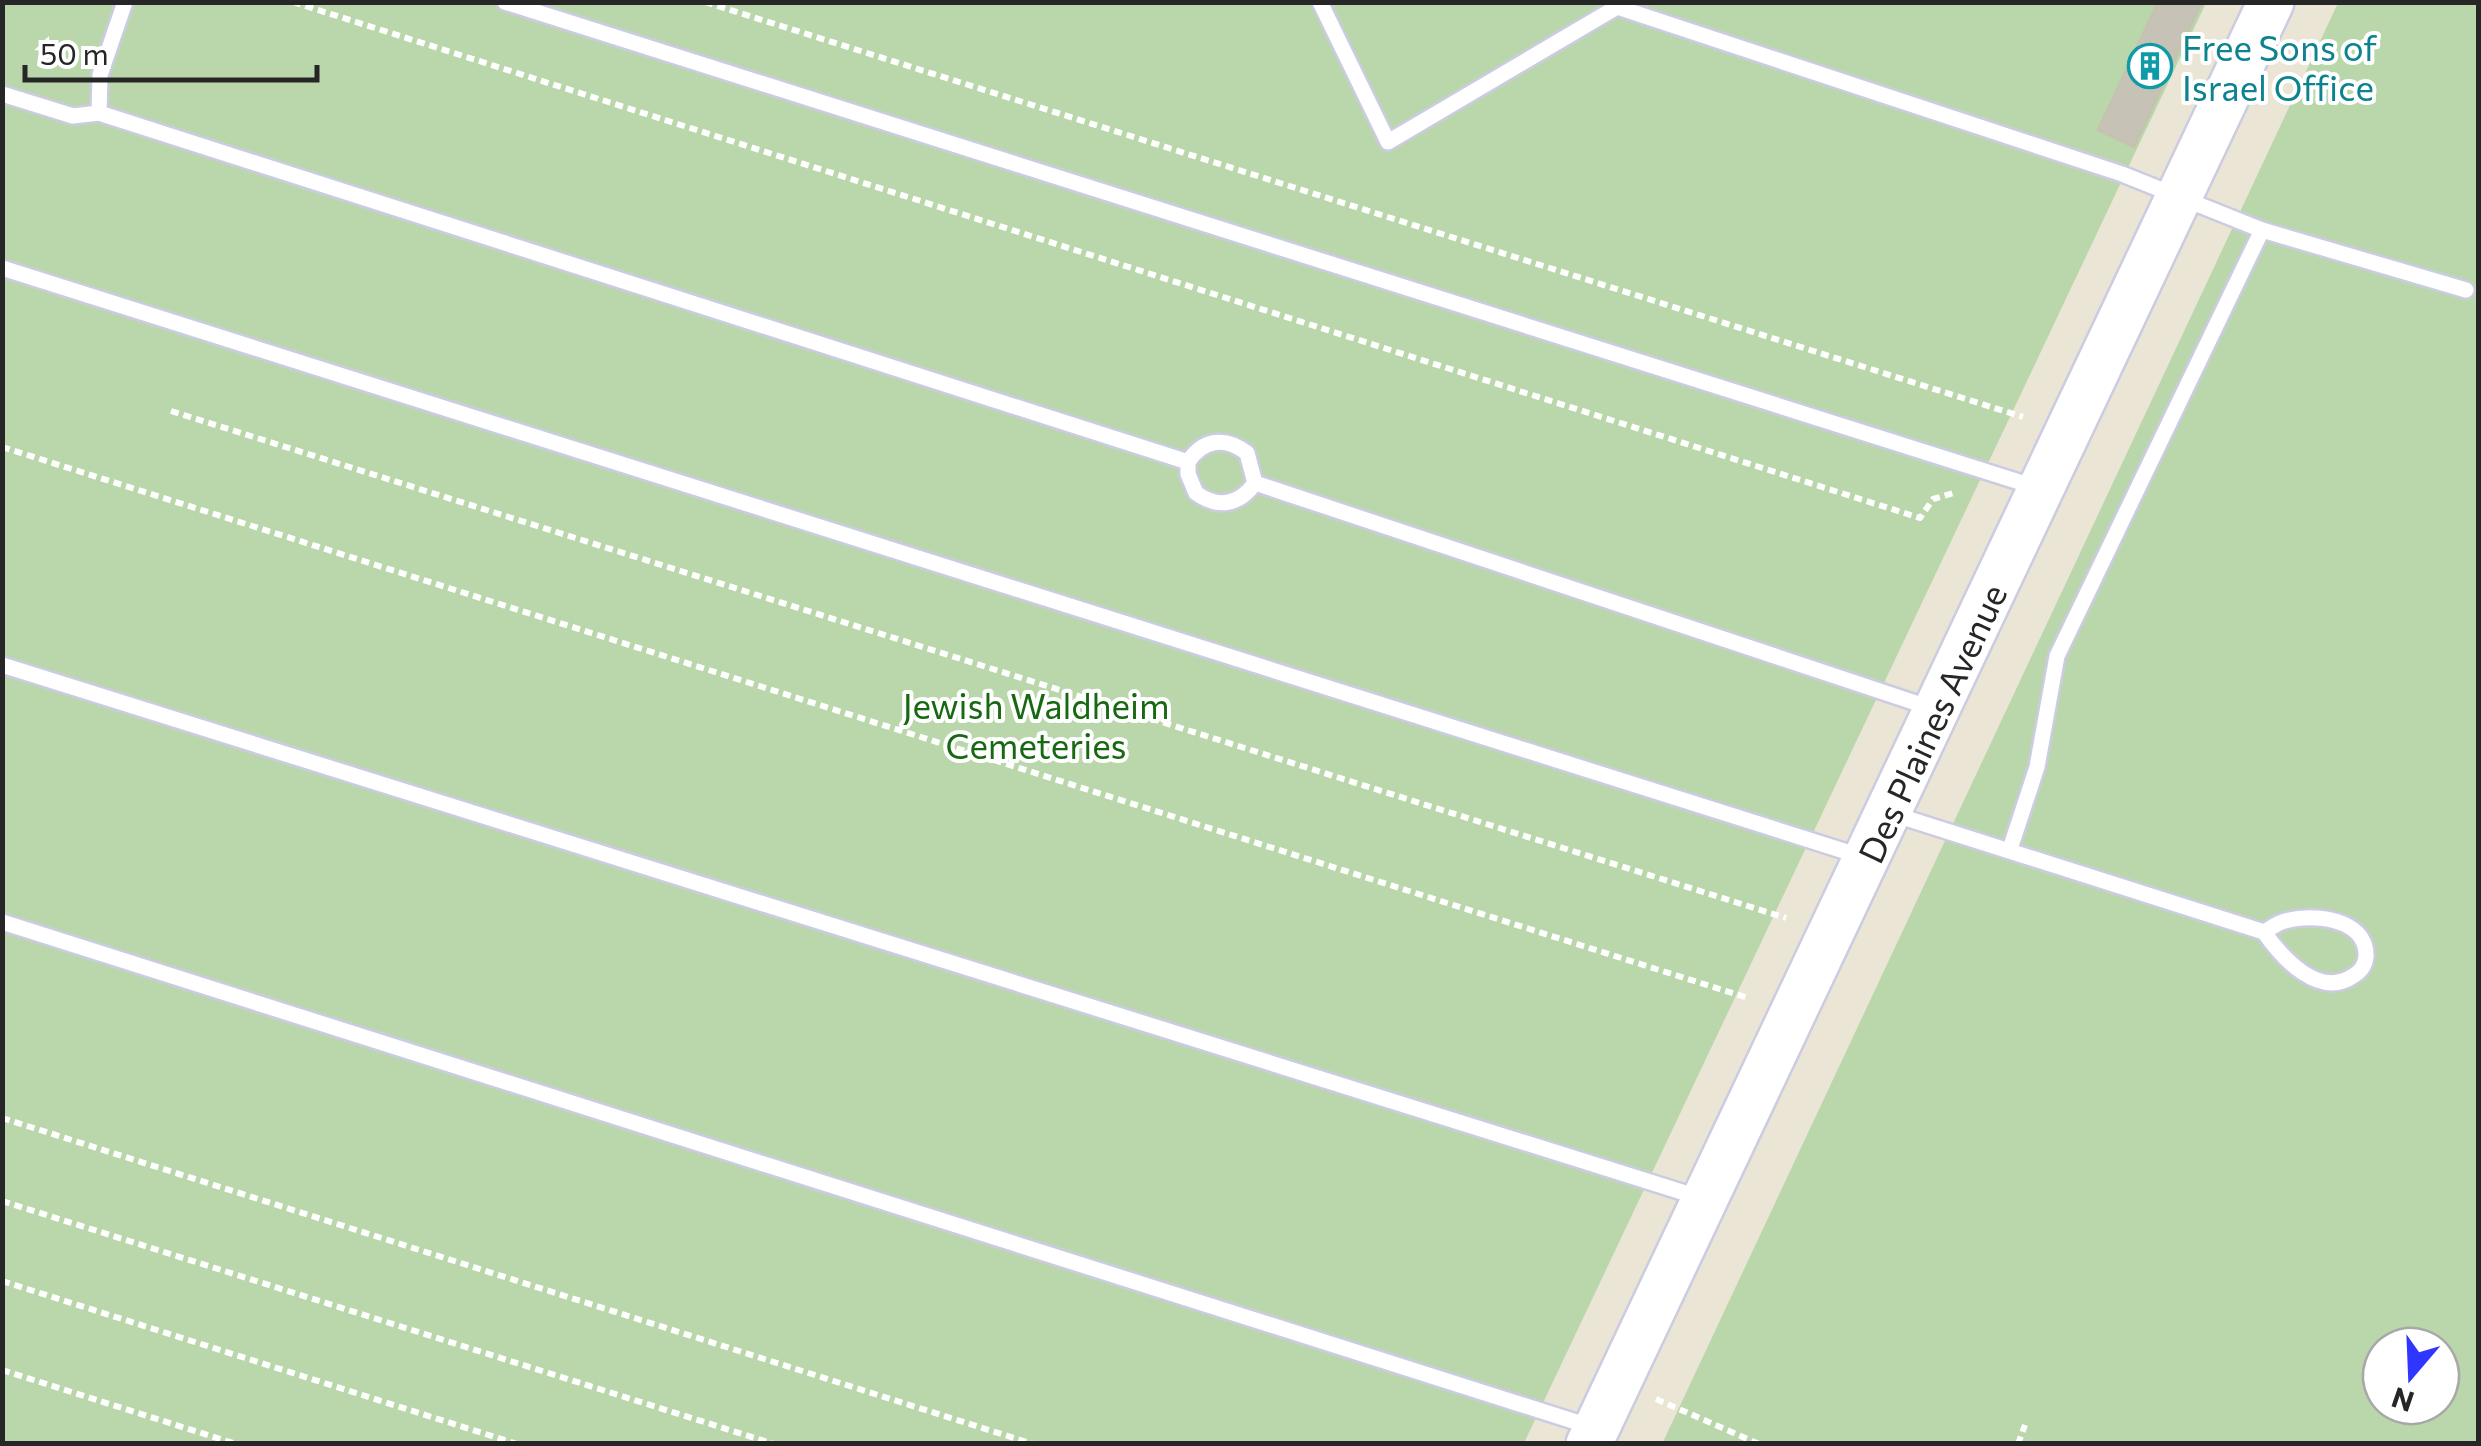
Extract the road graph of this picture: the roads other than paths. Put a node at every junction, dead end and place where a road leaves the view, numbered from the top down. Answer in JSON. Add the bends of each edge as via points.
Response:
{"nodes":[{"id":1,"x":126,"y":2,"type":"edge"},
{"id":2,"x":505,"y":2,"type":"edge"},
{"id":3,"x":1320,"y":2,"type":"edge"},
{"id":4,"x":2271,"y":2,"type":"edge"},
{"id":5,"x":1616,"y":5,"type":"edge"},
{"id":6,"x":2,"y":94,"type":"edge"},
{"id":7,"x":99,"y":113,"type":"junction"},
{"id":8,"x":2179,"y":198,"type":"junction"},
{"id":9,"x":2262,"y":230,"type":"junction"},
{"id":10,"x":2,"y":268,"type":"edge"},
{"id":11,"x":2466,"y":290,"type":"dead end"},
{"id":12,"x":1188,"y":462,"type":"junction"},
{"id":13,"x":1255,"y":483,"type":"junction"},
{"id":14,"x":2042,"y":490,"type":"junction"},
{"id":15,"x":2,"y":665,"type":"edge"},
{"id":16,"x":1938,"y":710,"type":"junction"},
{"id":17,"x":1889,"y":813,"type":"junction"},
{"id":18,"x":2010,"y":850,"type":"junction"},
{"id":19,"x":1867,"y":858,"type":"junction"},
{"id":20,"x":2,"y":922,"type":"edge"},
{"id":21,"x":2264,"y":932,"type":"junction"},
{"id":22,"x":1705,"y":1200,"type":"junction"},
{"id":23,"x":1593,"y":1436,"type":"edge"}],
"edges":[{"from":1,"to":7,"type":"lane","via":[[100,76]]},
{"from":2,"to":14,"type":"lane"},
{"from":3,"to":5,"type":"lane","via":[[1388,142]]},
{"from":4,"to":8,"type":"main road","name":"Des Plaines Avenue"},
{"from":5,"to":8,"type":"lane"},
{"from":6,"to":7,"type":"lane","via":[[73,116]]},
{"from":7,"to":12,"type":"lane"},
{"from":8,"to":9,"type":"lane"},
{"from":8,"to":14,"type":"main road","name":"Des Plaines Avenue"},
{"from":9,"to":11,"type":"lane"},
{"from":9,"to":18,"type":"lane","via":[[2056,656],[2037,767]]},
{"from":10,"to":19,"type":"lane"},
{"from":12,"to":13,"type":"lane","via":[[1202,446],[1230,442],[1247,452]]},
{"from":12,"to":13,"type":"lane","via":[[1196,493],[1217,504],[1241,499]]},
{"from":13,"to":16,"type":"lane"},
{"from":14,"to":16,"type":"main road","name":"Des Plaines Avenue"},
{"from":15,"to":22,"type":"lane"},
{"from":16,"to":17,"type":"main road","name":"Des Plaines Avenue"},
{"from":17,"to":18,"type":"lane"},
{"from":17,"to":19,"type":"main road","name":"Des Plaines Avenue"},
{"from":18,"to":21,"type":"lane"},
{"from":19,"to":22,"type":"main road","name":"Des Plaines Avenue"},
{"from":20,"to":23,"type":"lane"},
{"from":21,"to":21,"type":"lane","via":[[2278,953],[2312,977],[2346,980],[2364,964],[2363,942],[2339,922],[2301,918]]},
{"from":22,"to":23,"type":"main road","name":"Des Plaines Avenue"}]}
